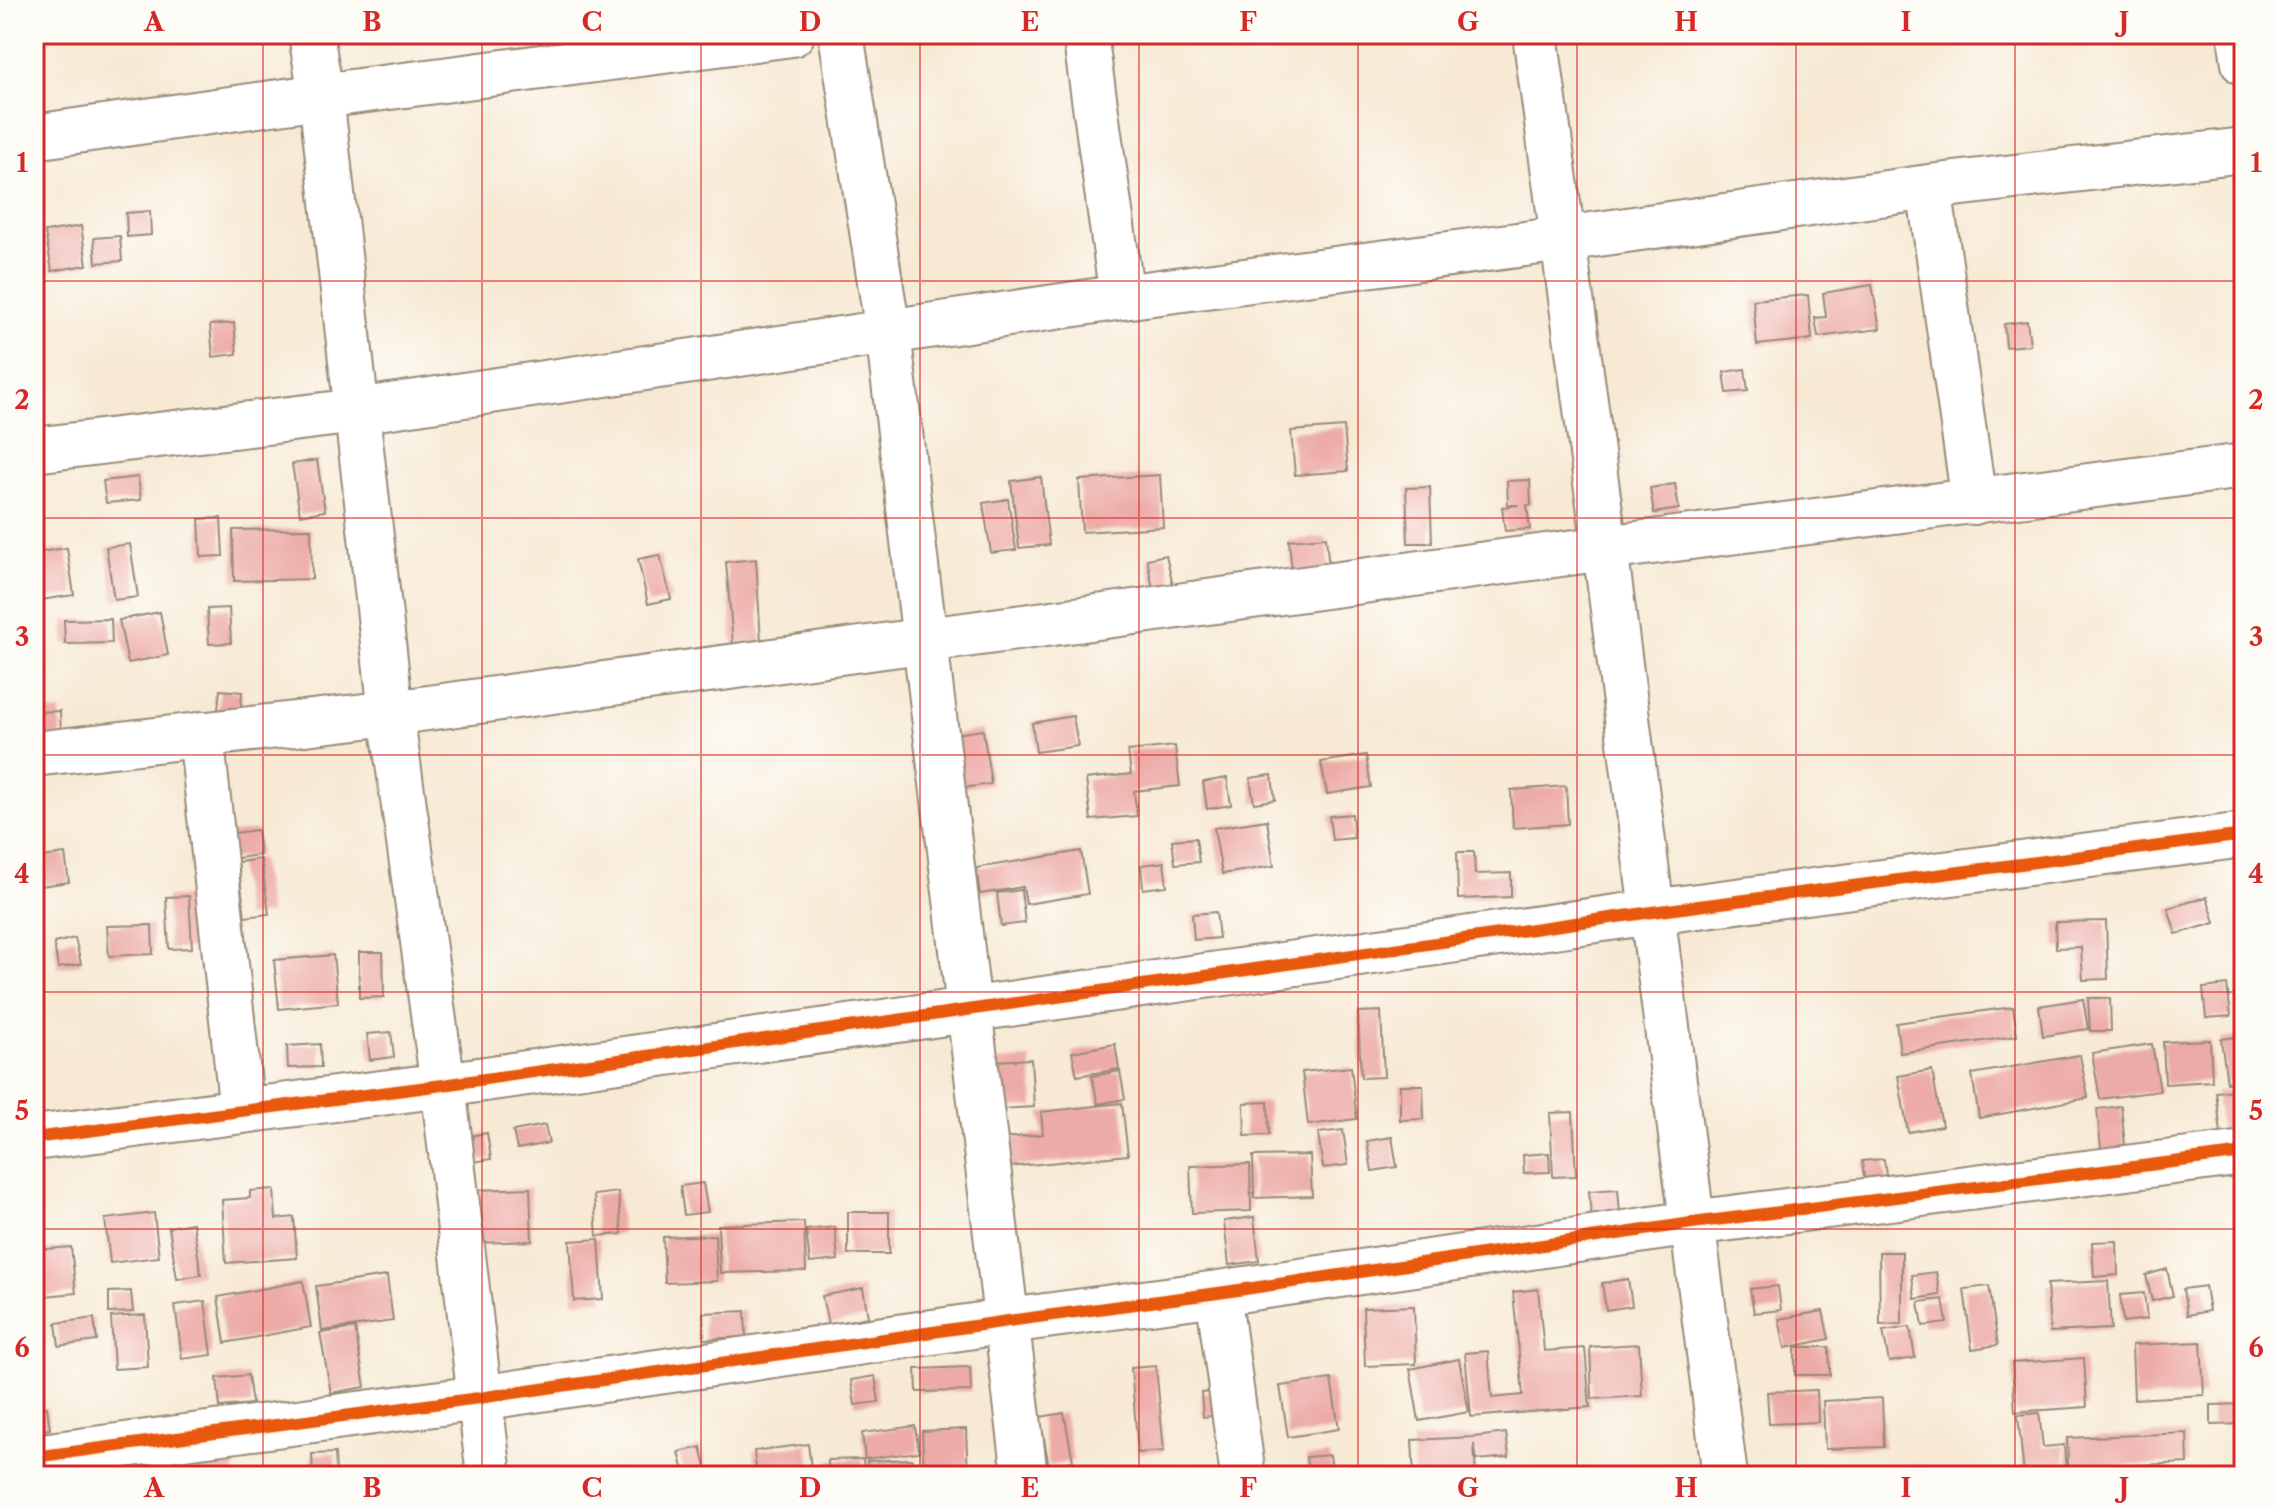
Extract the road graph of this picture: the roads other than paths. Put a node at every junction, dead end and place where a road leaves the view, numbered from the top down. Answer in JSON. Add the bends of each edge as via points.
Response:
{"nodes":[{"id":1,"x":311,"y":34,"type":"edge"},
{"id":2,"x":792,"y":34,"type":"edge"},
{"id":3,"x":841,"y":34,"type":"edge"},
{"id":4,"x":1085,"y":34,"type":"edge"},
{"id":5,"x":1535,"y":34,"type":"edge"},
{"id":6,"x":2240,"y":34,"type":"edge"},
{"id":7,"x":2244,"y":63,"type":"edge"},
{"id":8,"x":321,"y":96,"type":"junction"},
{"id":9,"x":34,"y":137,"type":"edge"},
{"id":10,"x":2244,"y":150,"type":"edge"},
{"id":11,"x":1929,"y":187,"type":"junction"},
{"id":12,"x":1563,"y":239,"type":"junction"},
{"id":13,"x":1122,"y":297,"type":"junction"},
{"id":14,"x":888,"y":332,"type":"junction"},
{"id":15,"x":357,"y":411,"type":"junction"},
{"id":16,"x":34,"y":450,"type":"edge"},
{"id":17,"x":2244,"y":466,"type":"edge"},
{"id":18,"x":1974,"y":502,"type":"junction"},
{"id":19,"x":1605,"y":548,"type":"junction"},
{"id":20,"x":925,"y":642,"type":"junction"},
{"id":21,"x":391,"y":713,"type":"junction"},
{"id":22,"x":201,"y":734,"type":"junction"},
{"id":23,"x":34,"y":754,"type":"edge"},
{"id":24,"x":2244,"y":835,"type":"edge"},
{"id":25,"x":1652,"y":912,"type":"junction"},
{"id":26,"x":968,"y":1011,"type":"junction"},
{"id":27,"x":443,"y":1085,"type":"junction"},
{"id":28,"x":242,"y":1111,"type":"junction"},
{"id":29,"x":34,"y":1138,"type":"edge"},
{"id":30,"x":2244,"y":1153,"type":"edge"},
{"id":31,"x":1692,"y":1223,"type":"junction"},
{"id":32,"x":1218,"y":1293,"type":"junction"},
{"id":33,"x":1008,"y":1321,"type":"junction"},
{"id":34,"x":479,"y":1398,"type":"junction"},
{"id":35,"x":34,"y":1457,"type":"edge"},
{"id":36,"x":489,"y":1476,"type":"edge"},
{"id":37,"x":1025,"y":1476,"type":"edge"},
{"id":38,"x":1243,"y":1476,"type":"edge"},
{"id":39,"x":1725,"y":1476,"type":"edge"}],
"edges":[{"from":1,"to":8,"type":"street"},
{"from":2,"to":8,"type":"street"},
{"from":3,"to":14,"type":"street"},
{"from":4,"to":13,"type":"street"},
{"from":5,"to":12,"type":"street"},
{"from":6,"to":7,"type":"street"},
{"from":8,"to":9,"type":"street"},
{"from":8,"to":15,"type":"street"},
{"from":10,"to":11,"type":"street"},
{"from":11,"to":12,"type":"street"},
{"from":11,"to":18,"type":"street"},
{"from":12,"to":13,"type":"street"},
{"from":12,"to":19,"type":"street"},
{"from":13,"to":14,"type":"street"},
{"from":14,"to":15,"type":"street"},
{"from":14,"to":20,"type":"street"},
{"from":15,"to":16,"type":"street"},
{"from":15,"to":21,"type":"street"},
{"from":17,"to":18,"type":"street"},
{"from":18,"to":19,"type":"street"},
{"from":19,"to":20,"type":"street"},
{"from":19,"to":25,"type":"street"},
{"from":20,"to":21,"type":"street"},
{"from":20,"to":26,"type":"street"},
{"from":21,"to":22,"type":"street"},
{"from":21,"to":27,"type":"street"},
{"from":22,"to":23,"type":"street"},
{"from":22,"to":28,"type":"street"},
{"from":24,"to":25,"type":"street"},
{"from":25,"to":26,"type":"street"},
{"from":25,"to":31,"type":"street"},
{"from":26,"to":27,"type":"street"},
{"from":26,"to":33,"type":"street"},
{"from":27,"to":28,"type":"street"},
{"from":27,"to":34,"type":"street"},
{"from":28,"to":29,"type":"street"},
{"from":30,"to":31,"type":"street"},
{"from":31,"to":32,"type":"street"},
{"from":31,"to":39,"type":"street"},
{"from":32,"to":33,"type":"street"},
{"from":32,"to":38,"type":"street"},
{"from":33,"to":34,"type":"street"},
{"from":33,"to":37,"type":"street"},
{"from":34,"to":35,"type":"street"},
{"from":34,"to":36,"type":"street"}]}
